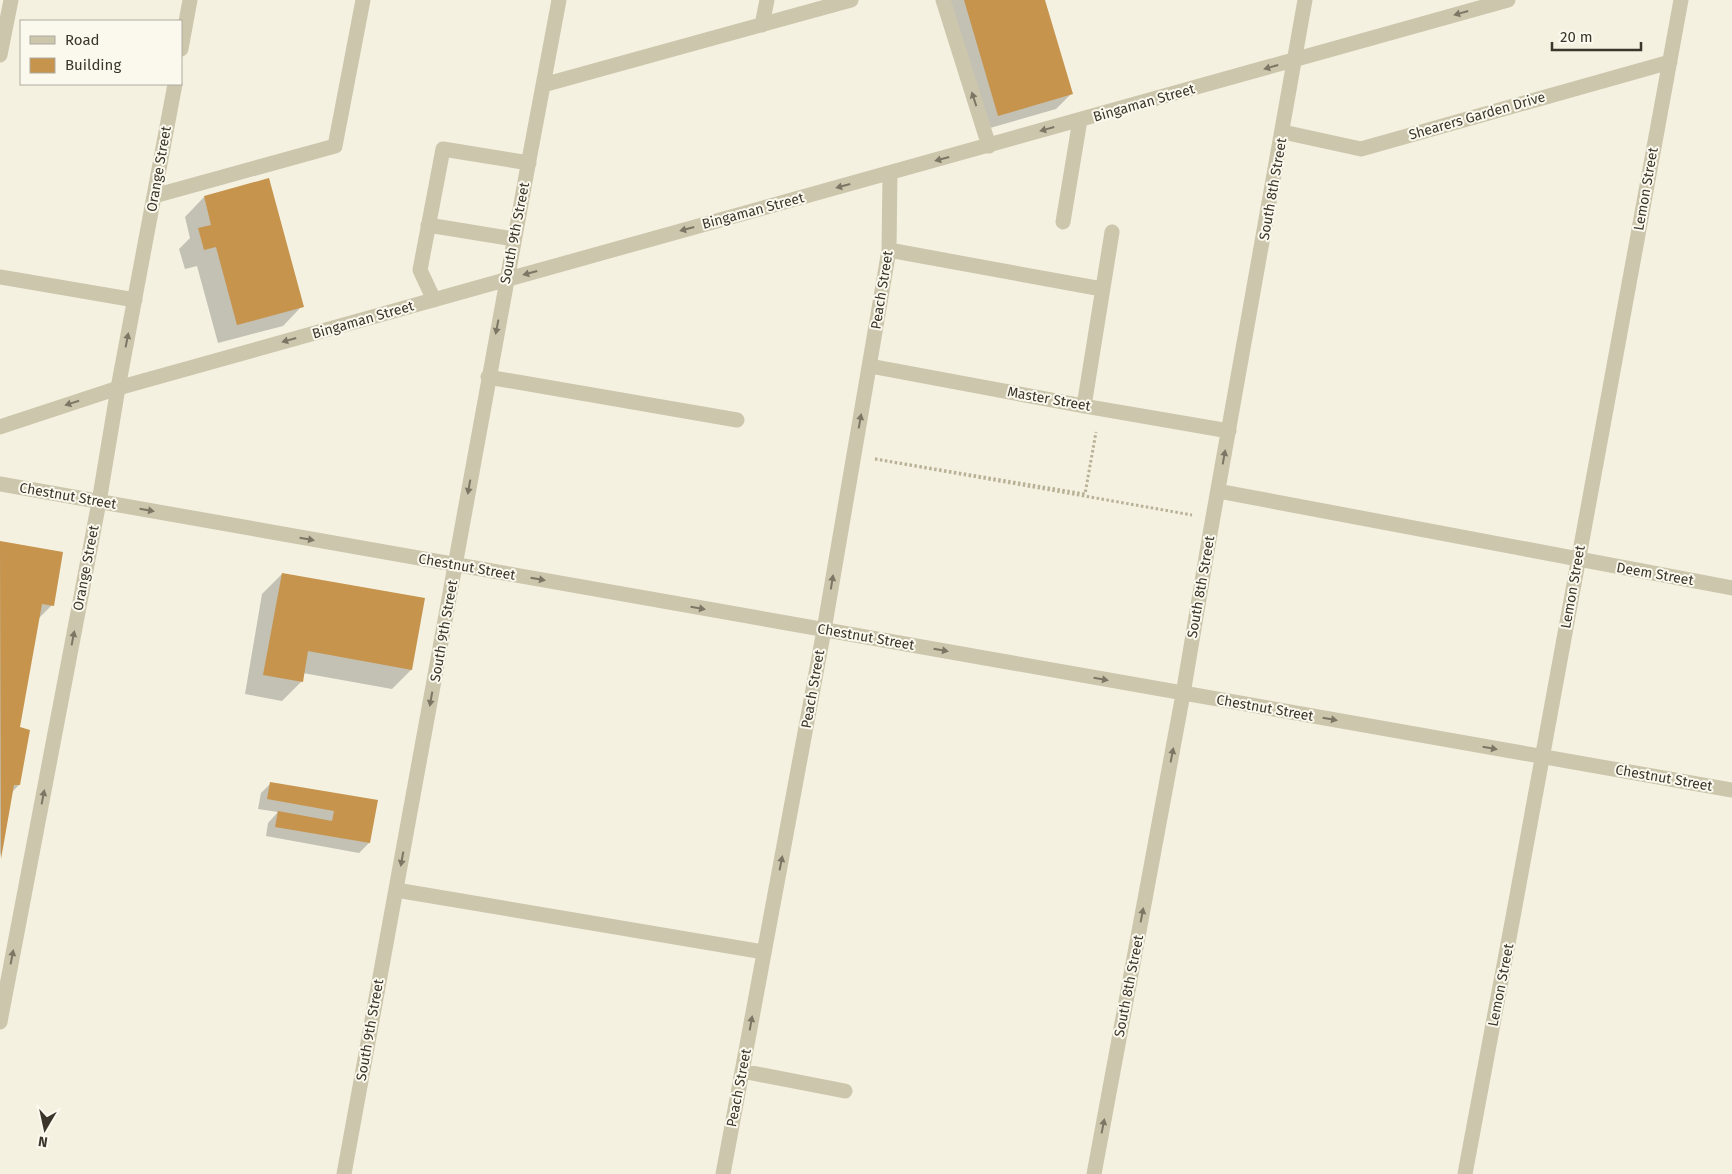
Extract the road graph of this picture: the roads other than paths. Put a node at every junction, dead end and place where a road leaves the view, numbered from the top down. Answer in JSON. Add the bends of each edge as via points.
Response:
{"nodes":[{"id":1,"x":11,"y":0,"type":"edge"},
{"id":2,"x":190,"y":0,"type":"edge"},
{"id":3,"x":363,"y":0,"type":"edge"},
{"id":4,"x":560,"y":0,"type":"edge"},
{"id":5,"x":767,"y":0,"type":"edge"},
{"id":6,"x":851,"y":0,"type":"edge"},
{"id":7,"x":942,"y":0,"type":"edge"},
{"id":8,"x":1305,"y":0,"type":"edge"},
{"id":9,"x":1508,"y":0,"type":"edge"},
{"id":10,"x":1682,"y":0,"type":"edge"},
{"id":11,"x":762,"y":25,"type":"junction"},
{"id":12,"x":182,"y":43,"type":"edge"},
{"id":13,"x":0,"y":55,"type":"edge"},
{"id":14,"x":1295,"y":60,"type":"junction"},
{"id":15,"x":1670,"y":62,"type":"junction"},
{"id":16,"x":175,"y":85,"type":"edge"},
{"id":17,"x":543,"y":85,"type":"junction"},
{"id":18,"x":1080,"y":120,"type":"junction"},
{"id":19,"x":1283,"y":132,"type":"junction"},
{"id":20,"x":989,"y":146,"type":"junction"},
{"id":21,"x":529,"y":163,"type":"junction"},
{"id":22,"x":890,"y":173,"type":"junction"},
{"id":23,"x":154,"y":196,"type":"junction"},
{"id":24,"x":1063,"y":222,"type":"dead end"},
{"id":25,"x":428,"y":225,"type":"junction"},
{"id":26,"x":1112,"y":232,"type":"dead end"},
{"id":27,"x":514,"y":239,"type":"junction"},
{"id":28,"x":889,"y":250,"type":"junction"},
{"id":29,"x":0,"y":277,"type":"edge"},
{"id":30,"x":506,"y":279,"type":"junction"},
{"id":31,"x":1102,"y":289,"type":"junction"},
{"id":32,"x":135,"y":300,"type":"junction"},
{"id":33,"x":434,"y":300,"type":"junction"},
{"id":34,"x":870,"y":366,"type":"junction"},
{"id":35,"x":488,"y":377,"type":"junction"},
{"id":36,"x":118,"y":388,"type":"junction"},
{"id":37,"x":1084,"y":406,"type":"junction"},
{"id":38,"x":737,"y":420,"type":"dead end"},
{"id":39,"x":0,"y":427,"type":"edge"},
{"id":40,"x":1229,"y":431,"type":"junction"},
{"id":41,"x":0,"y":484,"type":"edge"},
{"id":42,"x":1218,"y":492,"type":"junction"},
{"id":43,"x":99,"y":502,"type":"junction"},
{"id":44,"x":1578,"y":560,"type":"junction"},
{"id":45,"x":456,"y":565,"type":"junction"},
{"id":46,"x":1732,"y":588,"type":"edge"},
{"id":47,"x":824,"y":630,"type":"junction"},
{"id":48,"x":1183,"y":694,"type":"junction"},
{"id":49,"x":1543,"y":757,"type":"junction"},
{"id":50,"x":1732,"y":790,"type":"edge"},
{"id":51,"x":396,"y":890,"type":"junction"},
{"id":52,"x":764,"y":952,"type":"junction"},
{"id":53,"x":3,"y":989,"type":"edge"},
{"id":54,"x":0,"y":1022,"type":"edge"},
{"id":55,"x":742,"y":1071,"type":"junction"},
{"id":56,"x":845,"y":1091,"type":"dead end"},
{"id":57,"x":344,"y":1174,"type":"edge"},
{"id":58,"x":723,"y":1174,"type":"edge"},
{"id":59,"x":1094,"y":1174,"type":"edge"},
{"id":60,"x":1465,"y":1174,"type":"edge"}],
"edges":[{"from":1,"to":13,"type":"street"},
{"from":2,"to":12,"type":"street"},
{"from":3,"to":23,"type":"street","via":[[335,146]]},
{"from":4,"to":17,"type":"street","name":"South 9th Street"},
{"from":5,"to":11,"type":"street"},
{"from":6,"to":11,"type":"street"},
{"from":20,"to":7,"type":"street","one_way":true},
{"from":8,"to":14,"type":"street","name":"South 8th Street"},
{"from":9,"to":14,"type":"street","name":"Bingaman Street","one_way":true},
{"from":10,"to":15,"type":"street","name":"Lemon Street"},
{"from":11,"to":17,"type":"street"},
{"from":14,"to":18,"type":"street","name":"Bingaman Street","one_way":true},
{"from":14,"to":19,"type":"street","name":"South 8th Street"},
{"from":15,"to":19,"type":"street","name":"Shearers Garden Drive","via":[[1361,149]]},
{"from":15,"to":44,"type":"street","name":"Lemon Street"},
{"from":16,"to":23,"type":"street","name":"Orange Street"},
{"from":17,"to":21,"type":"street","name":"South 9th Street"},
{"from":18,"to":20,"type":"street","name":"Bingaman Street","one_way":true},
{"from":18,"to":24,"type":"street"},
{"from":19,"to":40,"type":"street","name":"South 8th Street"},
{"from":20,"to":22,"type":"street","name":"Bingaman Street","one_way":true},
{"from":21,"to":25,"type":"street","via":[[443,149]]},
{"from":21,"to":27,"type":"street","name":"South 9th Street"},
{"from":22,"to":28,"type":"street","name":"Peach Street"},
{"from":22,"to":30,"type":"street","name":"Bingaman Street","one_way":true},
{"from":23,"to":32,"type":"street","name":"Orange Street"},
{"from":25,"to":27,"type":"street"},
{"from":25,"to":33,"type":"street","via":[[420,270]]},
{"from":26,"to":31,"type":"street"},
{"from":27,"to":30,"type":"street","name":"South 9th Street"},
{"from":28,"to":31,"type":"street"},
{"from":28,"to":34,"type":"street","name":"Peach Street"},
{"from":29,"to":32,"type":"street"},
{"from":30,"to":33,"type":"street","name":"Bingaman Street"},
{"from":30,"to":35,"type":"street","name":"South 9th Street","one_way":true},
{"from":31,"to":37,"type":"street"},
{"from":36,"to":32,"type":"street","name":"Orange Street","one_way":true},
{"from":33,"to":36,"type":"street","name":"Bingaman Street","one_way":true},
{"from":34,"to":37,"type":"street","name":"Master Street"},
{"from":47,"to":34,"type":"street","name":"Peach Street","one_way":true},
{"from":35,"to":38,"type":"street"},
{"from":35,"to":45,"type":"street","name":"South 9th Street","one_way":true},
{"from":36,"to":39,"type":"street","name":"Bingaman Street","one_way":true},
{"from":36,"to":43,"type":"street","name":"Orange Street"},
{"from":37,"to":40,"type":"street","name":"Master Street"},
{"from":42,"to":40,"type":"street","name":"South 8th Street","one_way":true},
{"from":41,"to":43,"type":"street","name":"Chestnut Street"},
{"from":42,"to":44,"type":"street","name":"Deem Street"},
{"from":42,"to":48,"type":"street","name":"South 8th Street"},
{"from":43,"to":45,"type":"street","name":"Chestnut Street","one_way":true},
{"from":53,"to":43,"type":"street","name":"Orange Street","one_way":true},
{"from":44,"to":46,"type":"street","name":"Deem Street"},
{"from":44,"to":49,"type":"street","name":"Lemon Street"},
{"from":45,"to":47,"type":"street","name":"Chestnut Street","one_way":true},
{"from":45,"to":51,"type":"street","name":"South 9th Street","one_way":true},
{"from":47,"to":48,"type":"street","name":"Chestnut Street","one_way":true},
{"from":52,"to":47,"type":"street","name":"Peach Street","one_way":true},
{"from":48,"to":49,"type":"street","name":"Chestnut Street","one_way":true},
{"from":59,"to":48,"type":"street","name":"South 8th Street","one_way":true},
{"from":49,"to":50,"type":"street","name":"Chestnut Street"},
{"from":49,"to":60,"type":"street","name":"Lemon Street"},
{"from":51,"to":52,"type":"street"},
{"from":51,"to":57,"type":"street","name":"South 9th Street"},
{"from":55,"to":52,"type":"street","name":"Peach Street","one_way":true},
{"from":53,"to":54,"type":"street","name":"Orange Street"},
{"from":55,"to":56,"type":"street"},
{"from":55,"to":58,"type":"street","name":"Peach Street"}]}
